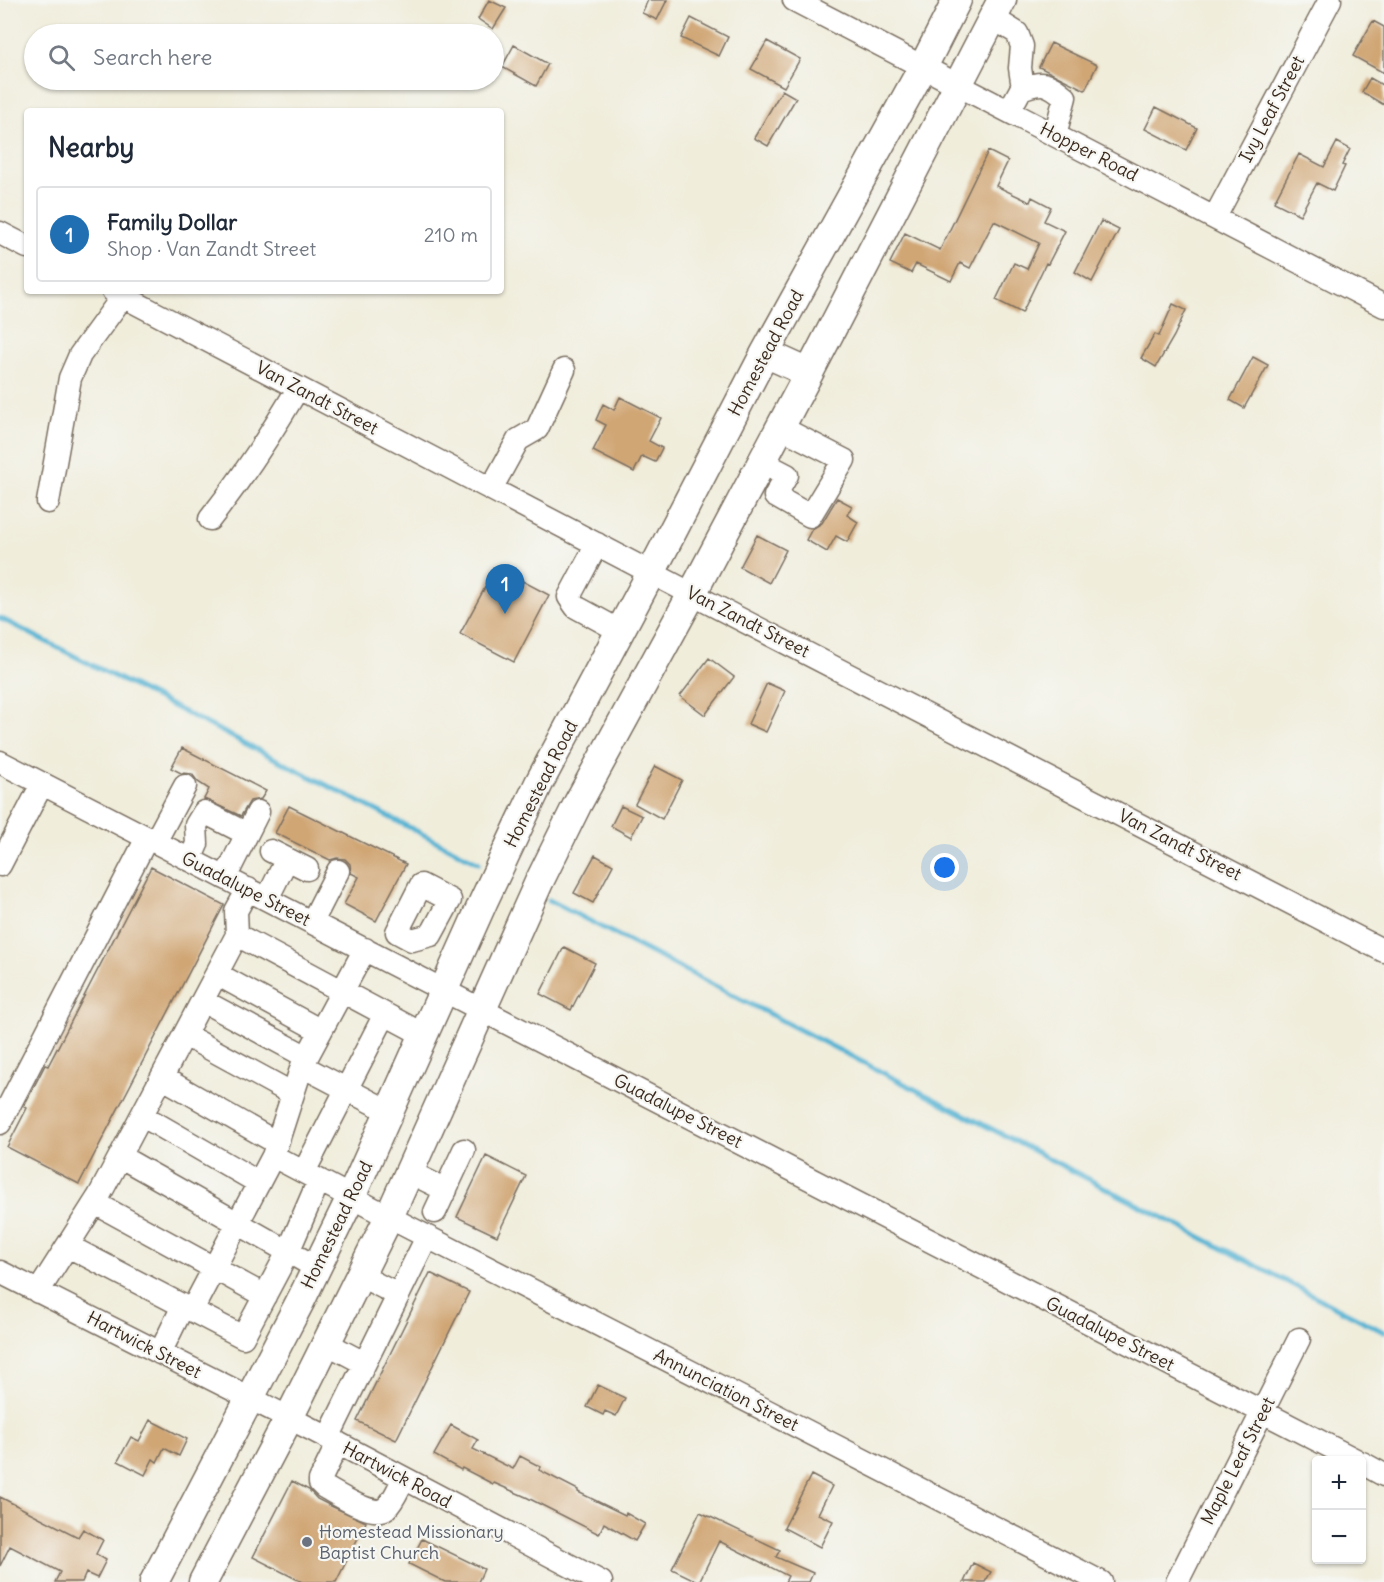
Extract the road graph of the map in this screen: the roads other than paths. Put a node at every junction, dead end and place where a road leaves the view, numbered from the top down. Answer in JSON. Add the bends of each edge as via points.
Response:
{"nodes":[{"id":1,"x":794,"y":0,"type":"edge"},
{"id":2,"x":957,"y":0,"type":"edge"},
{"id":3,"x":1330,"y":0,"type":"edge"},
{"id":4,"x":998,"y":9,"type":"edge"},
{"id":5,"x":923,"y":67,"type":"junction"},
{"id":6,"x":958,"y":85,"type":"junction"},
{"id":7,"x":1023,"y":88,"type":"junction"},
{"id":8,"x":1009,"y":111,"type":"junction"},
{"id":9,"x":1055,"y":135,"type":"junction"},
{"id":10,"x":1215,"y":217,"type":"junction"},
{"id":11,"x":0,"y":233,"type":"edge"},
{"id":12,"x":24,"y":245,"type":"edge"},
{"id":13,"x":118,"y":294,"type":"edge"},
{"id":14,"x":1384,"y":306,"type":"edge"},
{"id":15,"x":765,"y":354,"type":"junction"},
{"id":16,"x":564,"y":370,"type":"dead end"},
{"id":17,"x":809,"y":373,"type":"junction"},
{"id":18,"x":298,"y":388,"type":"junction"},
{"id":19,"x":793,"y":434,"type":"junction"},
{"id":20,"x":762,"y":462,"type":"junction"},
{"id":21,"x":787,"y":475,"type":"junction"},
{"id":22,"x":491,"y":489,"type":"junction"},
{"id":23,"x":48,"y":502,"type":"dead end"},
{"id":24,"x":210,"y":519,"type":"dead end"},
{"id":25,"x":597,"y":544,"type":"junction"},
{"id":26,"x":651,"y":573,"type":"junction"},
{"id":27,"x":692,"y":594,"type":"junction"},
{"id":28,"x":620,"y":631,"type":"junction"},
{"id":29,"x":0,"y":762,"type":"edge"},
{"id":30,"x":539,"y":783,"type":"junction"},
{"id":31,"x":42,"y":784,"type":"junction"},
{"id":32,"x":185,"y":786,"type":"dead end"},
{"id":33,"x":578,"y":803,"type":"junction"},
{"id":34,"x":258,"y":812,"type":"dead end"},
{"id":35,"x":247,"y":834,"type":"junction"},
{"id":36,"x":151,"y":840,"type":"junction"},
{"id":37,"x":190,"y":860,"type":"junction"},
{"id":38,"x":288,"y":860,"type":"dead end"},
{"id":39,"x":0,"y":865,"type":"edge"},
{"id":40,"x":338,"y":871,"type":"dead end"},
{"id":41,"x":225,"y":878,"type":"junction"},
{"id":42,"x":257,"y":894,"type":"junction"},
{"id":43,"x":442,"y":914,"type":"junction"},
{"id":44,"x":312,"y":922,"type":"junction"},
{"id":45,"x":471,"y":929,"type":"junction"},
{"id":46,"x":237,"y":935,"type":"junction"},
{"id":47,"x":404,"y":936,"type":"junction"},
{"id":48,"x":365,"y":949,"type":"junction"},
{"id":49,"x":1384,"y":951,"type":"edge"},
{"id":50,"x":390,"y":962,"type":"junction"},
{"id":51,"x":217,"y":974,"type":"junction"},
{"id":52,"x":444,"y":990,"type":"junction"},
{"id":53,"x":342,"y":992,"type":"junction"},
{"id":54,"x":203,"y":1001,"type":"junction"},
{"id":55,"x":482,"y":1010,"type":"junction"},
{"id":56,"x":384,"y":1014,"type":"junction"},
{"id":57,"x":321,"y":1031,"type":"junction"},
{"id":58,"x":185,"y":1035,"type":"junction"},
{"id":59,"x":424,"y":1035,"type":"junction"},
{"id":60,"x":305,"y":1062,"type":"junction"},
{"id":61,"x":163,"y":1078,"type":"junction"},
{"id":62,"x":346,"y":1089,"type":"junction"},
{"id":63,"x":294,"y":1094,"type":"junction"},
{"id":64,"x":390,"y":1112,"type":"junction"},
{"id":65,"x":143,"y":1116,"type":"junction"},
{"id":66,"x":0,"y":1123,"type":"edge"},
{"id":67,"x":275,"y":1149,"type":"junction"},
{"id":68,"x":465,"y":1150,"type":"dead end"},
{"id":69,"x":121,"y":1157,"type":"junction"},
{"id":70,"x":409,"y":1172,"type":"junction"},
{"id":71,"x":312,"y":1176,"type":"junction"},
{"id":72,"x":259,"y":1183,"type":"junction"},
{"id":73,"x":446,"y":1190,"type":"junction"},
{"id":74,"x":351,"y":1197,"type":"junction"},
{"id":75,"x":95,"y":1203,"type":"junction"},
{"id":76,"x":435,"y":1212,"type":"dead end"},
{"id":77,"x":388,"y":1217,"type":"junction"},
{"id":78,"x":238,"y":1223,"type":"junction"},
{"id":79,"x":427,"y":1237,"type":"junction"},
{"id":80,"x":68,"y":1246,"type":"junction"},
{"id":81,"x":288,"y":1252,"type":"junction"},
{"id":82,"x":317,"y":1268,"type":"junction"},
{"id":83,"x":214,"y":1269,"type":"junction"},
{"id":84,"x":0,"y":1272,"type":"edge"},
{"id":85,"x":359,"y":1275,"type":"junction"},
{"id":86,"x":38,"y":1292,"type":"junction"},
{"id":87,"x":398,"y":1295,"type":"junction"},
{"id":88,"x":265,"y":1296,"type":"junction"},
{"id":89,"x":187,"y":1308,"type":"junction"},
{"id":90,"x":1299,"y":1339,"type":"dead end"},
{"id":91,"x":326,"y":1343,"type":"junction"},
{"id":92,"x":160,"y":1353,"type":"junction"},
{"id":93,"x":364,"y":1363,"type":"junction"},
{"id":94,"x":249,"y":1398,"type":"junction"},
{"id":95,"x":1262,"y":1413,"type":"junction"},
{"id":96,"x":289,"y":1418,"type":"junction"},
{"id":97,"x":333,"y":1441,"type":"junction"},
{"id":98,"x":1346,"y":1456,"type":"edge"},
{"id":99,"x":1366,"y":1465,"type":"edge"},
{"id":100,"x":1384,"y":1475,"type":"edge"},
{"id":101,"x":404,"y":1478,"type":"junction"},
{"id":102,"x":154,"y":1582,"type":"edge"},
{"id":103,"x":204,"y":1582,"type":"edge"},
{"id":104,"x":601,"y":1582,"type":"edge"},
{"id":105,"x":1101,"y":1582,"type":"edge"},
{"id":106,"x":1177,"y":1582,"type":"edge"}],
"edges":[{"from":1,"to":5,"type":"street","name":"Hopper Road"},
{"from":2,"to":5,"type":"main road","name":"Homestead Road"},
{"from":3,"to":10,"type":"street","name":"Ivy Leaf Street"},
{"from":4,"to":6,"type":"main road"},
{"from":4,"to":7,"type":"street","via":[[1022,46]]},
{"from":5,"to":6,"type":"street","name":"Hopper Road"},
{"from":5,"to":15,"type":"main road","name":"Homestead Road"},
{"from":6,"to":8,"type":"street","name":"Hopper Road"},
{"from":6,"to":17,"type":"main road"},
{"from":7,"to":8,"type":"street"},
{"from":7,"to":9,"type":"street","via":[[1050,84],[1065,96]]},
{"from":8,"to":9,"type":"street","name":"Hopper Road"},
{"from":9,"to":10,"type":"street","name":"Hopper Road"},
{"from":10,"to":14,"type":"street","name":"Hopper Road"},
{"from":11,"to":12,"type":"street"},
{"from":13,"to":18,"type":"street","name":"Van Zandt Street"},
{"from":13,"to":23,"type":"street","via":[[70,378]]},
{"from":15,"to":17,"type":"main road"},
{"from":15,"to":26,"type":"main road","name":"Homestead Road"},
{"from":16,"to":22,"type":"street","via":[[537,429],[518,440]]},
{"from":17,"to":19,"type":"main road"},
{"from":18,"to":22,"type":"street","name":"Van Zandt Street"},
{"from":18,"to":24,"type":"street","via":[[250,467]]},
{"from":19,"to":20,"type":"main road"},
{"from":19,"to":21,"type":"street"},
{"from":19,"to":21,"type":"street","via":[[844,460],[810,516],[775,496]]},
{"from":20,"to":21,"type":"street"},
{"from":20,"to":27,"type":"main road"},
{"from":22,"to":25,"type":"street","name":"Van Zandt Street"},
{"from":25,"to":26,"type":"street","name":"Van Zandt Street"},
{"from":25,"to":28,"type":"street","via":[[569,597],[576,607]]},
{"from":26,"to":27,"type":"street","name":"Van Zandt Street"},
{"from":26,"to":28,"type":"main road","name":"Homestead Road"},
{"from":27,"to":33,"type":"main road"},
{"from":27,"to":49,"type":"street","name":"Van Zandt Street"},
{"from":28,"to":30,"type":"main road","name":"Homestead Road"},
{"from":29,"to":31,"type":"street","name":"Guadalupe Street"},
{"from":30,"to":33,"type":"main road"},
{"from":30,"to":45,"type":"main road","name":"Homestead Road"},
{"from":31,"to":36,"type":"street","name":"Guadalupe Street"},
{"from":31,"to":39,"type":"street"},
{"from":32,"to":36,"type":"street"},
{"from":33,"to":55,"type":"main road"},
{"from":34,"to":35,"type":"street"},
{"from":35,"to":37,"type":"street","via":[[204,812],[196,825],[197,844]]},
{"from":35,"to":41,"type":"street"},
{"from":36,"to":37,"type":"street","name":"Guadalupe Street"},
{"from":36,"to":66,"type":"street"},
{"from":37,"to":41,"type":"street","name":"Guadalupe Street"},
{"from":38,"to":42,"type":"street"},
{"from":40,"to":44,"type":"street"},
{"from":41,"to":42,"type":"street","name":"Guadalupe Street"},
{"from":42,"to":44,"type":"street","name":"Guadalupe Street"},
{"from":42,"to":46,"type":"street","via":[[236,911]]},
{"from":43,"to":45,"type":"street"},
{"from":43,"to":47,"type":"street","via":[[431,935],[412,940]]},
{"from":43,"to":47,"type":"street","via":[[450,900],[421,885],[397,932]]},
{"from":44,"to":48,"type":"street","name":"Guadalupe Street"},
{"from":45,"to":52,"type":"main road","name":"Homestead Road"},
{"from":46,"to":51,"type":"street"},
{"from":46,"to":53,"type":"street"},
{"from":47,"to":50,"type":"street"},
{"from":48,"to":50,"type":"street","name":"Guadalupe Street"},
{"from":48,"to":53,"type":"street"},
{"from":50,"to":52,"type":"street","name":"Guadalupe Street"},
{"from":51,"to":54,"type":"street"},
{"from":51,"to":57,"type":"street"},
{"from":52,"to":55,"type":"street","name":"Guadalupe Street"},
{"from":52,"to":59,"type":"main road","name":"Homestead Road"},
{"from":53,"to":56,"type":"street"},
{"from":53,"to":57,"type":"street"},
{"from":54,"to":58,"type":"street"},
{"from":54,"to":60,"type":"street"},
{"from":55,"to":70,"type":"main road"},
{"from":55,"to":95,"type":"street","name":"Guadalupe Street"},
{"from":56,"to":59,"type":"street"},
{"from":56,"to":62,"type":"street"},
{"from":57,"to":60,"type":"street"},
{"from":58,"to":61,"type":"street"},
{"from":58,"to":63,"type":"street"},
{"from":59,"to":64,"type":"main road","name":"Homestead Road"},
{"from":60,"to":62,"type":"street"},
{"from":60,"to":63,"type":"street"},
{"from":61,"to":65,"type":"street"},
{"from":61,"to":67,"type":"street","name":"Annunciation Street"},
{"from":62,"to":64,"type":"street"},
{"from":62,"to":71,"type":"street"},
{"from":63,"to":67,"type":"street"},
{"from":64,"to":74,"type":"main road","name":"Homestead Road"},
{"from":65,"to":69,"type":"street"},
{"from":65,"to":72,"type":"street"},
{"from":67,"to":71,"type":"street","name":"Annunciation Street"},
{"from":67,"to":72,"type":"street"},
{"from":68,"to":73,"type":"street"},
{"from":69,"to":75,"type":"street"},
{"from":69,"to":78,"type":"street"},
{"from":70,"to":73,"type":"street"},
{"from":70,"to":77,"type":"main road"},
{"from":71,"to":74,"type":"street","name":"Annunciation Street"},
{"from":71,"to":81,"type":"street"},
{"from":72,"to":78,"type":"street"},
{"from":73,"to":76,"type":"street"},
{"from":74,"to":77,"type":"street","name":"Annunciation Street"},
{"from":74,"to":82,"type":"main road","name":"Homestead Road"},
{"from":75,"to":80,"type":"street"},
{"from":75,"to":83,"type":"street"},
{"from":77,"to":79,"type":"street","name":"Annunciation Street"},
{"from":77,"to":85,"type":"main road"},
{"from":78,"to":81,"type":"street"},
{"from":78,"to":83,"type":"street"},
{"from":79,"to":87,"type":"street"},
{"from":79,"to":105,"type":"street","name":"Annunciation Street"},
{"from":80,"to":86,"type":"street"},
{"from":80,"to":89,"type":"street"},
{"from":81,"to":82,"type":"street"},
{"from":81,"to":88,"type":"street"},
{"from":82,"to":94,"type":"main road","name":"Homestead Road"},
{"from":83,"to":88,"type":"street"},
{"from":83,"to":89,"type":"street"},
{"from":84,"to":86,"type":"street","name":"Hartwick Street"},
{"from":85,"to":87,"type":"street"},
{"from":85,"to":91,"type":"main road"},
{"from":86,"to":92,"type":"street","name":"Hartwick Street"},
{"from":87,"to":93,"type":"street"},
{"from":88,"to":89,"type":"street","via":[[243,1337]]},
{"from":89,"to":92,"type":"street"},
{"from":90,"to":95,"type":"street","name":"Maple Leaf Street"},
{"from":91,"to":93,"type":"street"},
{"from":91,"to":96,"type":"main road"},
{"from":92,"to":94,"type":"street","name":"Hartwick Street"},
{"from":93,"to":97,"type":"street"},
{"from":94,"to":96,"type":"street","name":"Hartwick Street"},
{"from":94,"to":102,"type":"main road","name":"Homestead Road"},
{"from":95,"to":98,"type":"street","name":"Guadalupe Street"},
{"from":95,"to":106,"type":"street","name":"Maple Leaf Street"},
{"from":96,"to":97,"type":"street","name":"Hartwick Road"},
{"from":96,"to":103,"type":"main road"},
{"from":97,"to":101,"type":"street","name":"Hartwick Road"},
{"from":97,"to":101,"type":"street","via":[[320,1483],[344,1498],[365,1508],[383,1510]]},
{"from":99,"to":100,"type":"street"},
{"from":101,"to":104,"type":"street","name":"Hartwick Road"}]}
